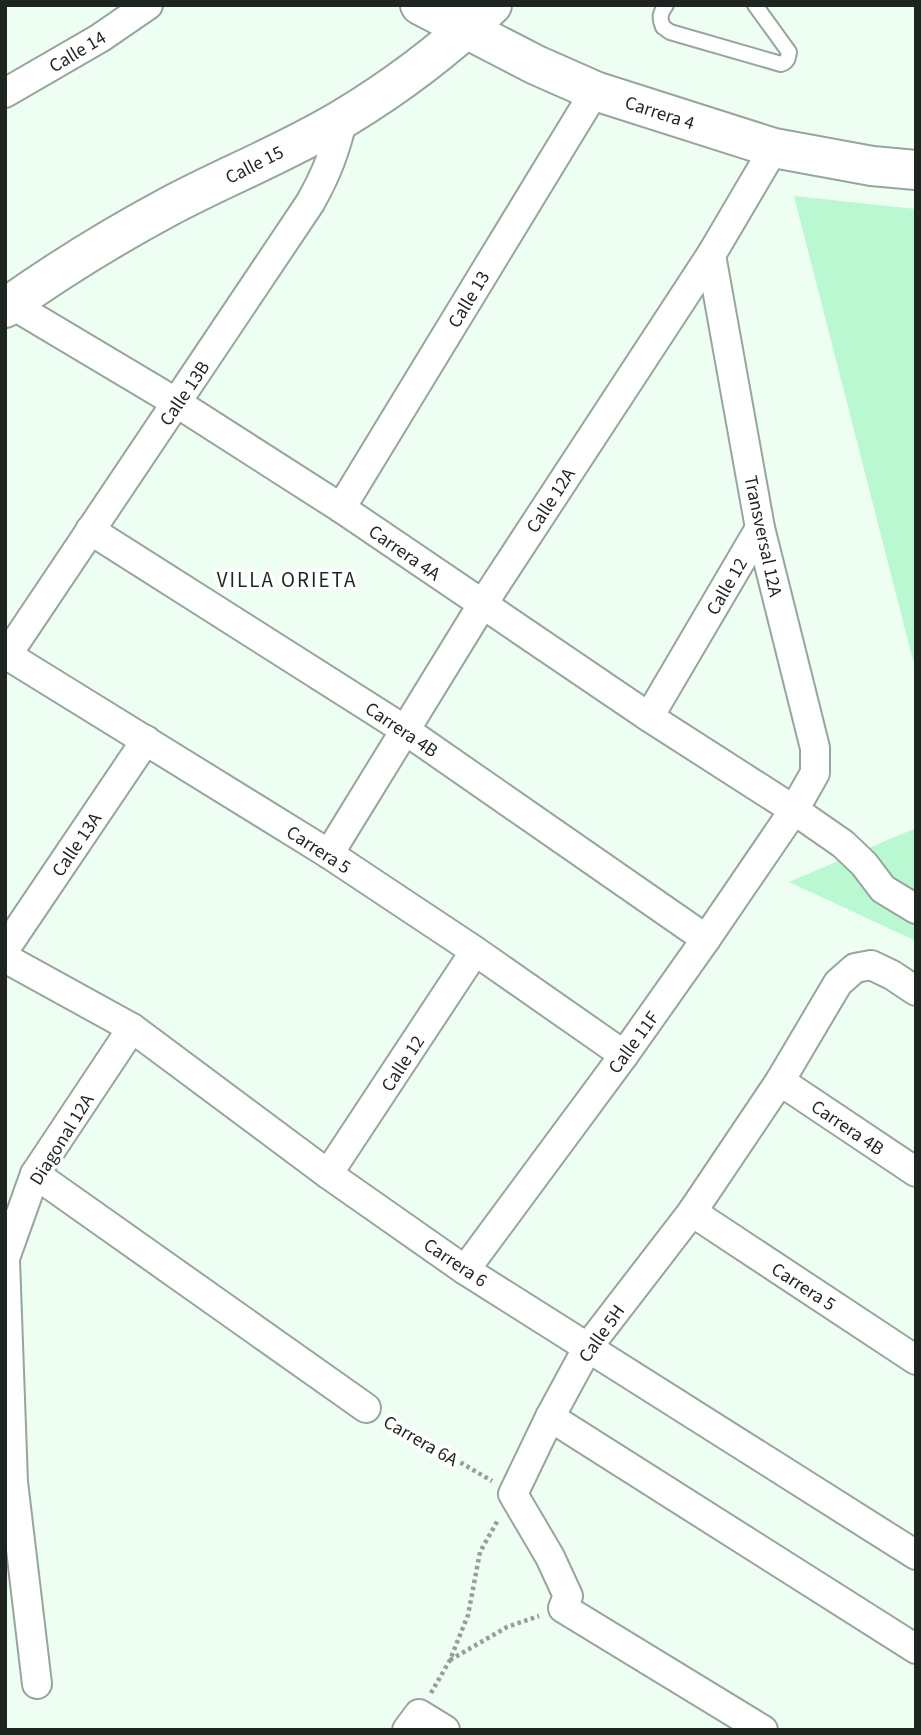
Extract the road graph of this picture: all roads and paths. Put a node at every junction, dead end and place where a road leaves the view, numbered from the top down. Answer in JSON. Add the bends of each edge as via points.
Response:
{"nodes":[{"id":1,"x":148,"y":5,"type":"edge"},
{"id":2,"x":420,"y":5,"type":"edge"},
{"id":3,"x":666,"y":5,"type":"edge"},
{"id":4,"x":755,"y":5,"type":"edge"},
{"id":5,"x":480,"y":17,"type":"edge"},
{"id":6,"x":595,"y":90,"type":"junction"},
{"id":7,"x":5,"y":93,"type":"edge"},
{"id":8,"x":343,"y":118,"type":"junction"},
{"id":9,"x":774,"y":148,"type":"junction"},
{"id":10,"x":916,"y":170,"type":"edge"},
{"id":11,"x":711,"y":254,"type":"junction"},
{"id":12,"x":8,"y":306,"type":"edge"},
{"id":13,"x":177,"y":403,"type":"junction"},
{"id":14,"x":341,"y":508,"type":"junction"},
{"id":15,"x":760,"y":528,"type":"junction"},
{"id":16,"x":90,"y":530,"type":"junction"},
{"id":17,"x":482,"y":605,"type":"junction"},
{"id":18,"x":6,"y":657,"type":"edge"},
{"id":19,"x":649,"y":717,"type":"junction"},
{"id":20,"x":405,"y":730,"type":"junction"},
{"id":21,"x":146,"y":740,"type":"junction"},
{"id":22,"x":794,"y":810,"type":"junction"},
{"id":23,"x":329,"y":854,"type":"junction"},
{"id":24,"x":916,"y":909,"type":"edge"},
{"id":25,"x":706,"y":939,"type":"junction"},
{"id":26,"x":5,"y":949,"type":"edge"},
{"id":27,"x":475,"y":951,"type":"junction"},
{"id":28,"x":5,"y":958,"type":"edge"},
{"id":29,"x":916,"y":991,"type":"edge"},
{"id":30,"x":132,"y":1028,"type":"junction"},
{"id":31,"x":624,"y":1055,"type":"junction"},
{"id":32,"x":780,"y":1081,"type":"junction"},
{"id":33,"x":916,"y":1172,"type":"edge"},
{"id":34,"x":35,"y":1174,"type":"junction"},
{"id":35,"x":328,"y":1174,"type":"junction"},
{"id":36,"x":692,"y":1212,"type":"junction"},
{"id":37,"x":5,"y":1259,"type":"edge"},
{"id":38,"x":465,"y":1270,"type":"junction"},
{"id":39,"x":588,"y":1347,"type":"junction"},
{"id":40,"x":916,"y":1360,"type":"edge"},
{"id":41,"x":366,"y":1408,"type":"joint"},
{"id":42,"x":550,"y":1417,"type":"junction"},
{"id":43,"x":513,"y":1494,"type":"junction"},
{"id":44,"x":916,"y":1555,"type":"edge"},
{"id":45,"x":563,"y":1608,"type":"junction"},
{"id":46,"x":916,"y":1648,"type":"edge"},
{"id":47,"x":450,"y":1660,"type":"junction"},
{"id":48,"x":37,"y":1684,"type":"dead end"},
{"id":49,"x":413,"y":1722,"type":"edge"},
{"id":50,"x":445,"y":1730,"type":"edge"},
{"id":51,"x":763,"y":1730,"type":"edge"}],
"edges":[{"from":1,"to":7,"type":"street","name":"Calle 14"},
{"from":2,"to":5,"type":"main road","name":"Carrera 4"},
{"from":3,"to":4,"type":"lane","via":[[660,18],[670,32],[784,63],[789,52]]},
{"from":5,"to":6,"type":"main road","name":"Carrera 4","via":[[536,65]]},
{"from":5,"to":8,"type":"main road","name":"Calle 15","via":[[412,72]]},
{"from":6,"to":9,"type":"main road","name":"Carrera 4"},
{"from":6,"to":14,"type":"street","name":"Calle 13"},
{"from":8,"to":12,"type":"main road","name":"Calle 15","via":[[89,251]]},
{"from":8,"to":13,"type":"street","name":"Calle 13B","via":[[335,152],[310,203]]},
{"from":9,"to":10,"type":"main road","name":"Carrera 4"},
{"from":9,"to":11,"type":"street","name":"Calle 12A"},
{"from":11,"to":15,"type":"street","name":"Transversal 12A"},
{"from":11,"to":17,"type":"street","name":"Calle 12A"},
{"from":12,"to":13,"type":"street","name":"Carrera 4A"},
{"from":13,"to":14,"type":"street","name":"Carrera 4A"},
{"from":13,"to":16,"type":"street","name":"Calle 13B"},
{"from":14,"to":17,"type":"street","name":"Carrera 4A"},
{"from":15,"to":19,"type":"street","name":"Calle 12"},
{"from":15,"to":22,"type":"street","name":"Transversal 12A","via":[[815,748],[816,773]]},
{"from":16,"to":18,"type":"street","name":"Calle 13B"},
{"from":16,"to":20,"type":"street","name":"Carrera 4B"},
{"from":17,"to":19,"type":"street","name":"Carrera 4A"},
{"from":17,"to":20,"type":"street","name":"Calle 12A"},
{"from":18,"to":21,"type":"street","name":"Carrera 5"},
{"from":19,"to":22,"type":"street","name":"Carrera 4A"},
{"from":20,"to":23,"type":"street","name":"Calle 12A"},
{"from":20,"to":25,"type":"street","name":"Carrera 4B"},
{"from":21,"to":23,"type":"street","name":"Carrera 5"},
{"from":21,"to":26,"type":"street","name":"Calle 13A"},
{"from":22,"to":24,"type":"street","name":"Carrera 4A","via":[[843,844],[883,889]]},
{"from":22,"to":25,"type":"street","name":"Calle 11F"},
{"from":23,"to":27,"type":"street","name":"Carrera 5"},
{"from":25,"to":31,"type":"street","name":"Calle 11F"},
{"from":27,"to":31,"type":"street","name":"Carrera 5"},
{"from":27,"to":35,"type":"street","name":"Calle 12"},
{"from":28,"to":30,"type":"street","name":"Carrera 6"},
{"from":29,"to":32,"type":"street","name":"Calle 5H","via":[[871,965],[855,968],[838,983]]},
{"from":30,"to":34,"type":"street","name":"Diagonal 12A"},
{"from":30,"to":35,"type":"street","name":"Carrera 6"},
{"from":31,"to":38,"type":"street","name":"Calle 11F"},
{"from":32,"to":33,"type":"street","name":"Carrera 4B"},
{"from":32,"to":36,"type":"street","name":"Calle 5H"},
{"from":34,"to":37,"type":"street","name":"Diagonal 12A"},
{"from":34,"to":41,"type":"street","name":"Carrera 6A"},
{"from":35,"to":38,"type":"street","name":"Carrera 6"},
{"from":36,"to":39,"type":"street","name":"Calle 5H"},
{"from":36,"to":40,"type":"street","name":"Carrera 5"},
{"from":37,"to":48,"type":"street","name":"Diagonal 12A","via":[[13,1482]]},
{"from":38,"to":39,"type":"street","name":"Carrera 6"},
{"from":39,"to":42,"type":"street","name":"Calle 5H"},
{"from":39,"to":44,"type":"street","name":"Carrera 6"},
{"from":41,"to":43,"type":"path","name":"Carrera 6A"},
{"from":42,"to":43,"type":"street","name":"Calle 5H"},
{"from":42,"to":46,"type":"street"},
{"from":43,"to":45,"type":"street","via":[[568,1596]]},
{"from":43,"to":47,"type":"path","via":[[480,1552],[468,1615]]},
{"from":45,"to":47,"type":"path","via":[[507,1627]]},
{"from":45,"to":51,"type":"street"},
{"from":47,"to":49,"type":"path"},
{"from":49,"to":50,"type":"street"}]}
